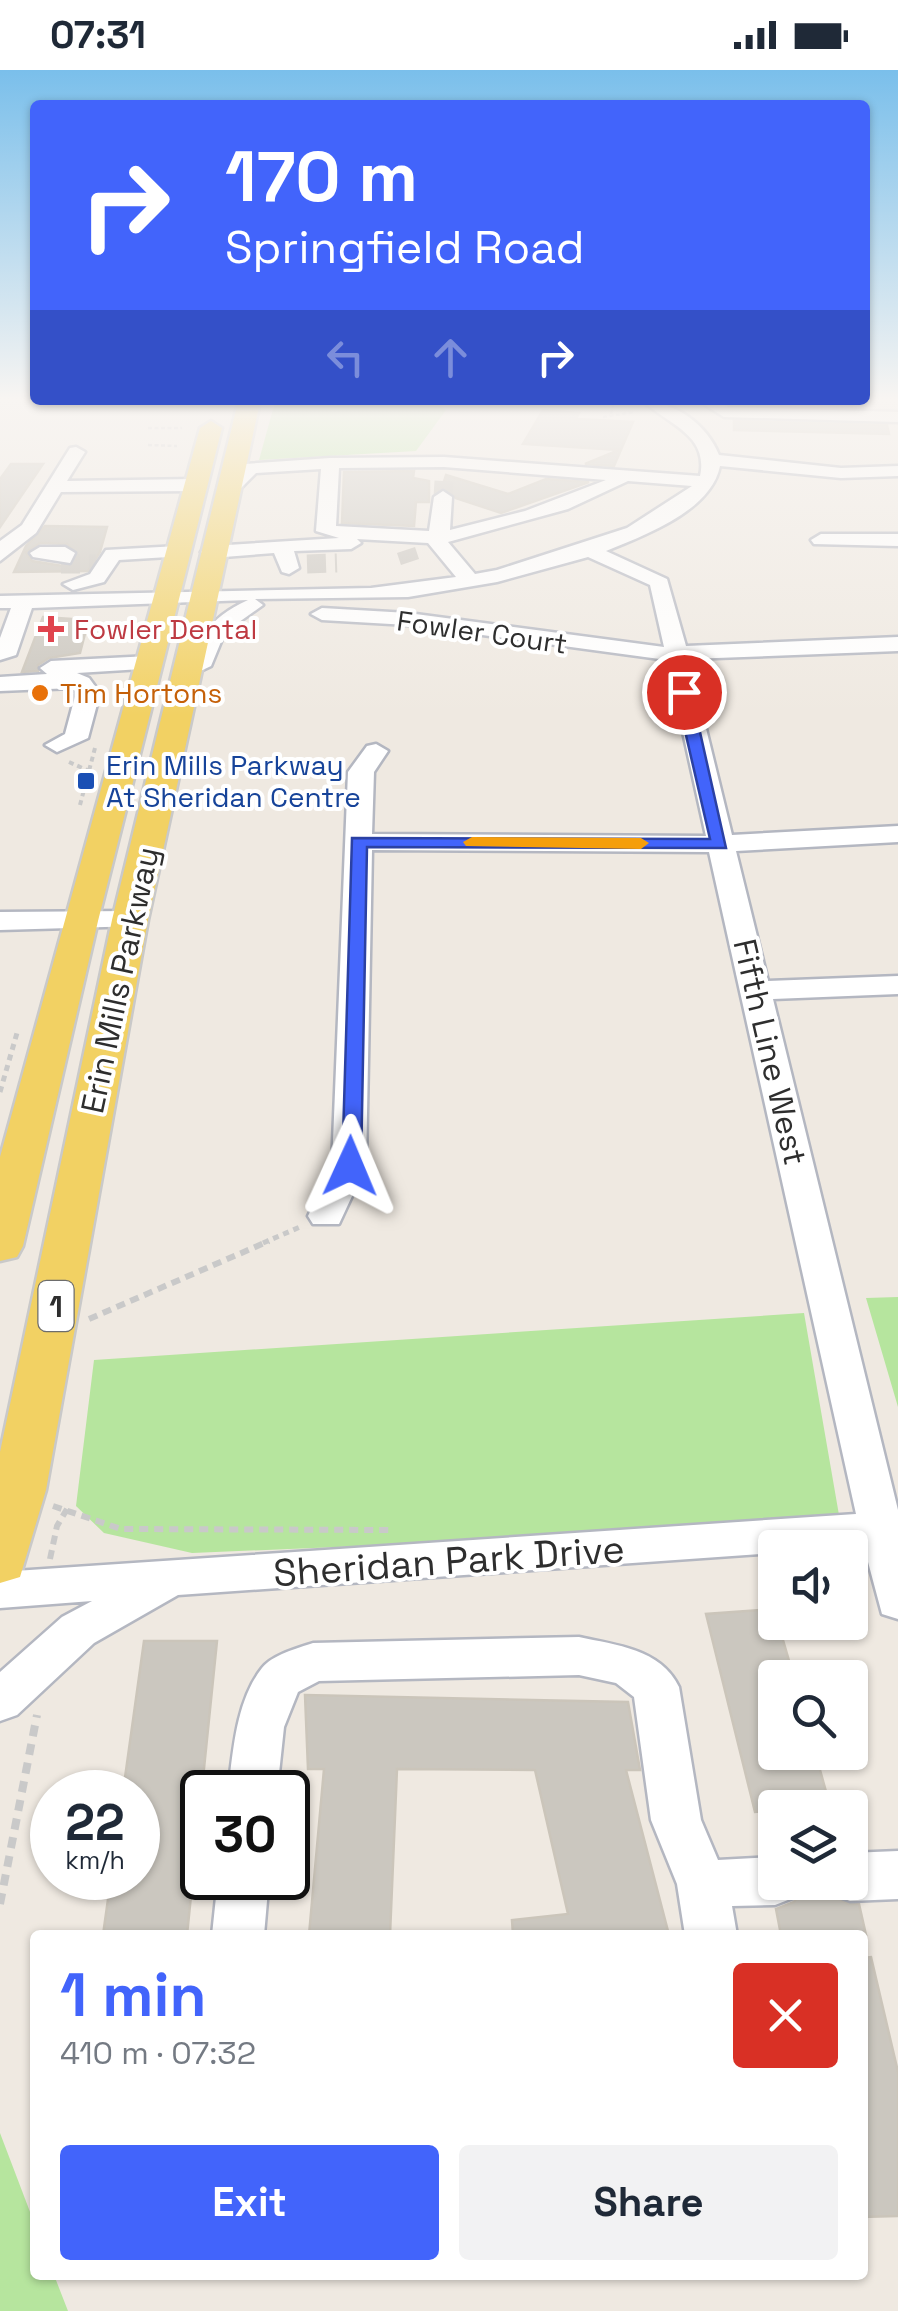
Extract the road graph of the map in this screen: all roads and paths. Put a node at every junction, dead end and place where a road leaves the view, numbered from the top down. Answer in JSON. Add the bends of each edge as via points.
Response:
{"nodes":[{"id":1,"x":43,"y":507,"type":"edge"},
{"id":2,"x":190,"y":507,"type":"edge"},
{"id":3,"x":223,"y":507,"type":"edge"},
{"id":4,"x":327,"y":507,"type":"edge"},
{"id":5,"x":443,"y":507,"type":"tunnel mouth"},
{"id":6,"x":551,"y":507,"type":"edge"},
{"id":7,"x":678,"y":507,"type":"edge"},
{"id":8,"x":434,"y":537,"type":"junction"},
{"id":9,"x":820,"y":540,"type":"dead end"},
{"id":10,"x":898,"y":540,"type":"edge"},
{"id":11,"x":370,"y":542,"type":"junction"},
{"id":12,"x":587,"y":550,"type":"junction"},
{"id":13,"x":178,"y":552,"type":"junction"},
{"id":14,"x":212,"y":552,"type":"junction"},
{"id":15,"x":40,"y":553,"type":"dead end"},
{"id":16,"x":0,"y":555,"type":"edge"},
{"id":17,"x":537,"y":564,"type":"junction"},
{"id":18,"x":294,"y":565,"type":"junction"},
{"id":19,"x":345,"y":565,"type":"junction"},
{"id":20,"x":82,"y":568,"type":"junction"},
{"id":21,"x":636,"y":568,"type":"junction"},
{"id":22,"x":470,"y":581,"type":"junction"},
{"id":23,"x":0,"y":583,"type":"edge"},
{"id":24,"x":373,"y":594,"type":"junction"},
{"id":25,"x":165,"y":600,"type":"junction"},
{"id":26,"x":200,"y":600,"type":"junction"},
{"id":27,"x":0,"y":602,"type":"edge"},
{"id":28,"x":24,"y":602,"type":"junction"},
{"id":29,"x":252,"y":605,"type":"junction"},
{"id":30,"x":125,"y":616,"type":"dead end"},
{"id":31,"x":290,"y":617,"type":"dead end"},
{"id":32,"x":130,"y":626,"type":"junction"},
{"id":33,"x":125,"y":642,"type":"dead end"},
{"id":34,"x":898,"y":644,"type":"edge"},
{"id":35,"x":675,"y":653,"type":"junction"},
{"id":36,"x":2,"y":662,"type":"edge"},
{"id":37,"x":150,"y":663,"type":"junction"},
{"id":38,"x":188,"y":670,"type":"junction"},
{"id":39,"x":0,"y":684,"type":"edge"},
{"id":40,"x":56,"y":750,"type":"joint"},
{"id":41,"x":376,"y":750,"type":"dead end"},
{"id":42,"x":89,"y":771,"type":"dead end"},
{"id":43,"x":898,"y":834,"type":"edge"},
{"id":44,"x":358,"y":842,"type":"junction"},
{"id":45,"x":720,"y":844,"type":"junction"},
{"id":46,"x":0,"y":921,"type":"edge"},
{"id":47,"x":129,"y":926,"type":"junction"},
{"id":48,"x":79,"y":928,"type":"junction"},
{"id":49,"x":0,"y":936,"type":"edge"},
{"id":50,"x":898,"y":985,"type":"edge"},
{"id":51,"x":756,"y":990,"type":"junction"},
{"id":52,"x":10,"y":1164,"type":"edge"},
{"id":53,"x":326,"y":1216,"type":"joint"},
{"id":54,"x":0,"y":1246,"type":"edge"},
{"id":55,"x":50,"y":1336,"type":"junction"},
{"id":56,"x":57,"y":1526,"type":"dead end"},
{"id":57,"x":889,"y":1529,"type":"edge"},
{"id":58,"x":400,"y":1530,"type":"dead end"},
{"id":59,"x":0,"y":1561,"type":"edge"},
{"id":60,"x":170,"y":1582,"type":"junction"},
{"id":61,"x":0,"y":1590,"type":"edge"},
{"id":62,"x":898,"y":1601,"type":"edge"},
{"id":63,"x":19,"y":1706,"type":"edge"},
{"id":64,"x":255,"y":1770,"type":"edge"},
{"id":65,"x":898,"y":1875,"type":"edge"},
{"id":66,"x":868,"y":1876,"type":"edge"},
{"id":67,"x":758,"y":1882,"type":"edge"},
{"id":68,"x":703,"y":1884,"type":"junction"},
{"id":69,"x":242,"y":1900,"type":"edge"},
{"id":70,"x":0,"y":1904,"type":"edge"},
{"id":71,"x":239,"y":1930,"type":"edge"},
{"id":72,"x":710,"y":1930,"type":"edge"}],
"edges":[{"from":1,"to":16,"type":"street"},
{"from":2,"to":13,"type":"main road","name":"Erin Mills Parkway"},
{"from":3,"to":14,"type":"main road","name":"Erin Mills Parkway","number":"1"},
{"from":4,"to":8,"type":"street","via":[[326,531]]},
{"from":5,"to":8,"type":"street"},
{"from":6,"to":8,"type":"street"},
{"from":7,"to":12,"type":"street"},
{"from":8,"to":22,"type":"street"},
{"from":9,"to":10,"type":"street"},
{"from":11,"to":18,"type":"street"},
{"from":11,"to":19,"type":"street","via":[[370,554]]},
{"from":11,"to":19,"type":"street","via":[[396,542],[406,559]]},
{"from":12,"to":17,"type":"street"},
{"from":12,"to":21,"type":"street"},
{"from":13,"to":20,"type":"street"},
{"from":13,"to":25,"type":"main road","name":"Erin Mills Parkway"},
{"from":14,"to":18,"type":"street"},
{"from":14,"to":26,"type":"main road","name":"Erin Mills Parkway","number":"1"},
{"from":15,"to":20,"type":"street"},
{"from":17,"to":21,"type":"street"},
{"from":17,"to":22,"type":"street"},
{"from":18,"to":19,"type":"street"},
{"from":19,"to":24,"type":"street","via":[[369,579]]},
{"from":20,"to":23,"type":"street"},
{"from":20,"to":25,"type":"street"},
{"from":20,"to":28,"type":"street"},
{"from":20,"to":32,"type":"path","via":[[93,626]]},
{"from":21,"to":35,"type":"street","name":"Fifth Line West","via":[[660,583]]},
{"from":22,"to":24,"type":"street"},
{"from":24,"to":26,"type":"street"},
{"from":24,"to":29,"type":"street"},
{"from":25,"to":26,"type":"street"},
{"from":25,"to":37,"type":"main road","name":"Erin Mills Parkway"},
{"from":26,"to":29,"type":"street"},
{"from":26,"to":38,"type":"main road","name":"Erin Mills Parkway","number":"1"},
{"from":27,"to":28,"type":"street"},
{"from":28,"to":36,"type":"street"},
{"from":29,"to":38,"type":"street","via":[[215,629],[203,661]]},
{"from":30,"to":32,"type":"path"},
{"from":31,"to":35,"type":"street","name":"Fowler Court","via":[[408,620]]},
{"from":32,"to":33,"type":"path"},
{"from":34,"to":35,"type":"street","name":"Fowler Court"},
{"from":35,"to":45,"type":"street","name":"Fifth Line West"},
{"from":36,"to":37,"type":"street"},
{"from":37,"to":48,"type":"main road","name":"Erin Mills Parkway"},
{"from":38,"to":47,"type":"main road","name":"Erin Mills Parkway","number":"1"},
{"from":39,"to":40,"type":"street","via":[[81,683],[88,693],[76,738]]},
{"from":40,"to":42,"type":"path"},
{"from":41,"to":44,"type":"street","via":[[361,772]]},
{"from":43,"to":45,"type":"street"},
{"from":44,"to":45,"type":"street"},
{"from":44,"to":53,"type":"street","via":[[350,1166]]},
{"from":45,"to":51,"type":"street","name":"Fifth Line West"},
{"from":46,"to":48,"type":"street"},
{"from":47,"to":48,"type":"street"},
{"from":47,"to":55,"type":"main road","name":"Erin Mills Parkway","number":"1"},
{"from":48,"to":49,"type":"street"},
{"from":48,"to":52,"type":"main road","name":"Erin Mills Parkway"},
{"from":50,"to":51,"type":"street"},
{"from":51,"to":57,"type":"street","name":"Fifth Line West"},
{"from":52,"to":54,"type":"main road","name":"Erin Mills Parkway"},
{"from":53,"to":55,"type":"path"},
{"from":55,"to":59,"type":"main road","name":"Erin Mills Parkway","number":"1"},
{"from":56,"to":58,"type":"path","via":[[67,1508],[121,1529]]},
{"from":57,"to":60,"type":"street","name":"Sheridan Park Drive"},
{"from":57,"to":62,"type":"street","name":"Fifth Line West"},
{"from":60,"to":61,"type":"street","name":"Sheridan Park Drive"},
{"from":60,"to":63,"type":"street","via":[[78,1630],[36,1664]]},
{"from":63,"to":70,"type":"path"},
{"from":64,"to":68,"type":"street","via":[[260,1727],[280,1678],[313,1662],[579,1656],[629,1667],[656,1687],[676,1820]]},
{"from":65,"to":66,"type":"street"},
{"from":67,"to":68,"type":"street"},
{"from":68,"to":72,"type":"street"},
{"from":69,"to":71,"type":"street"}]}
